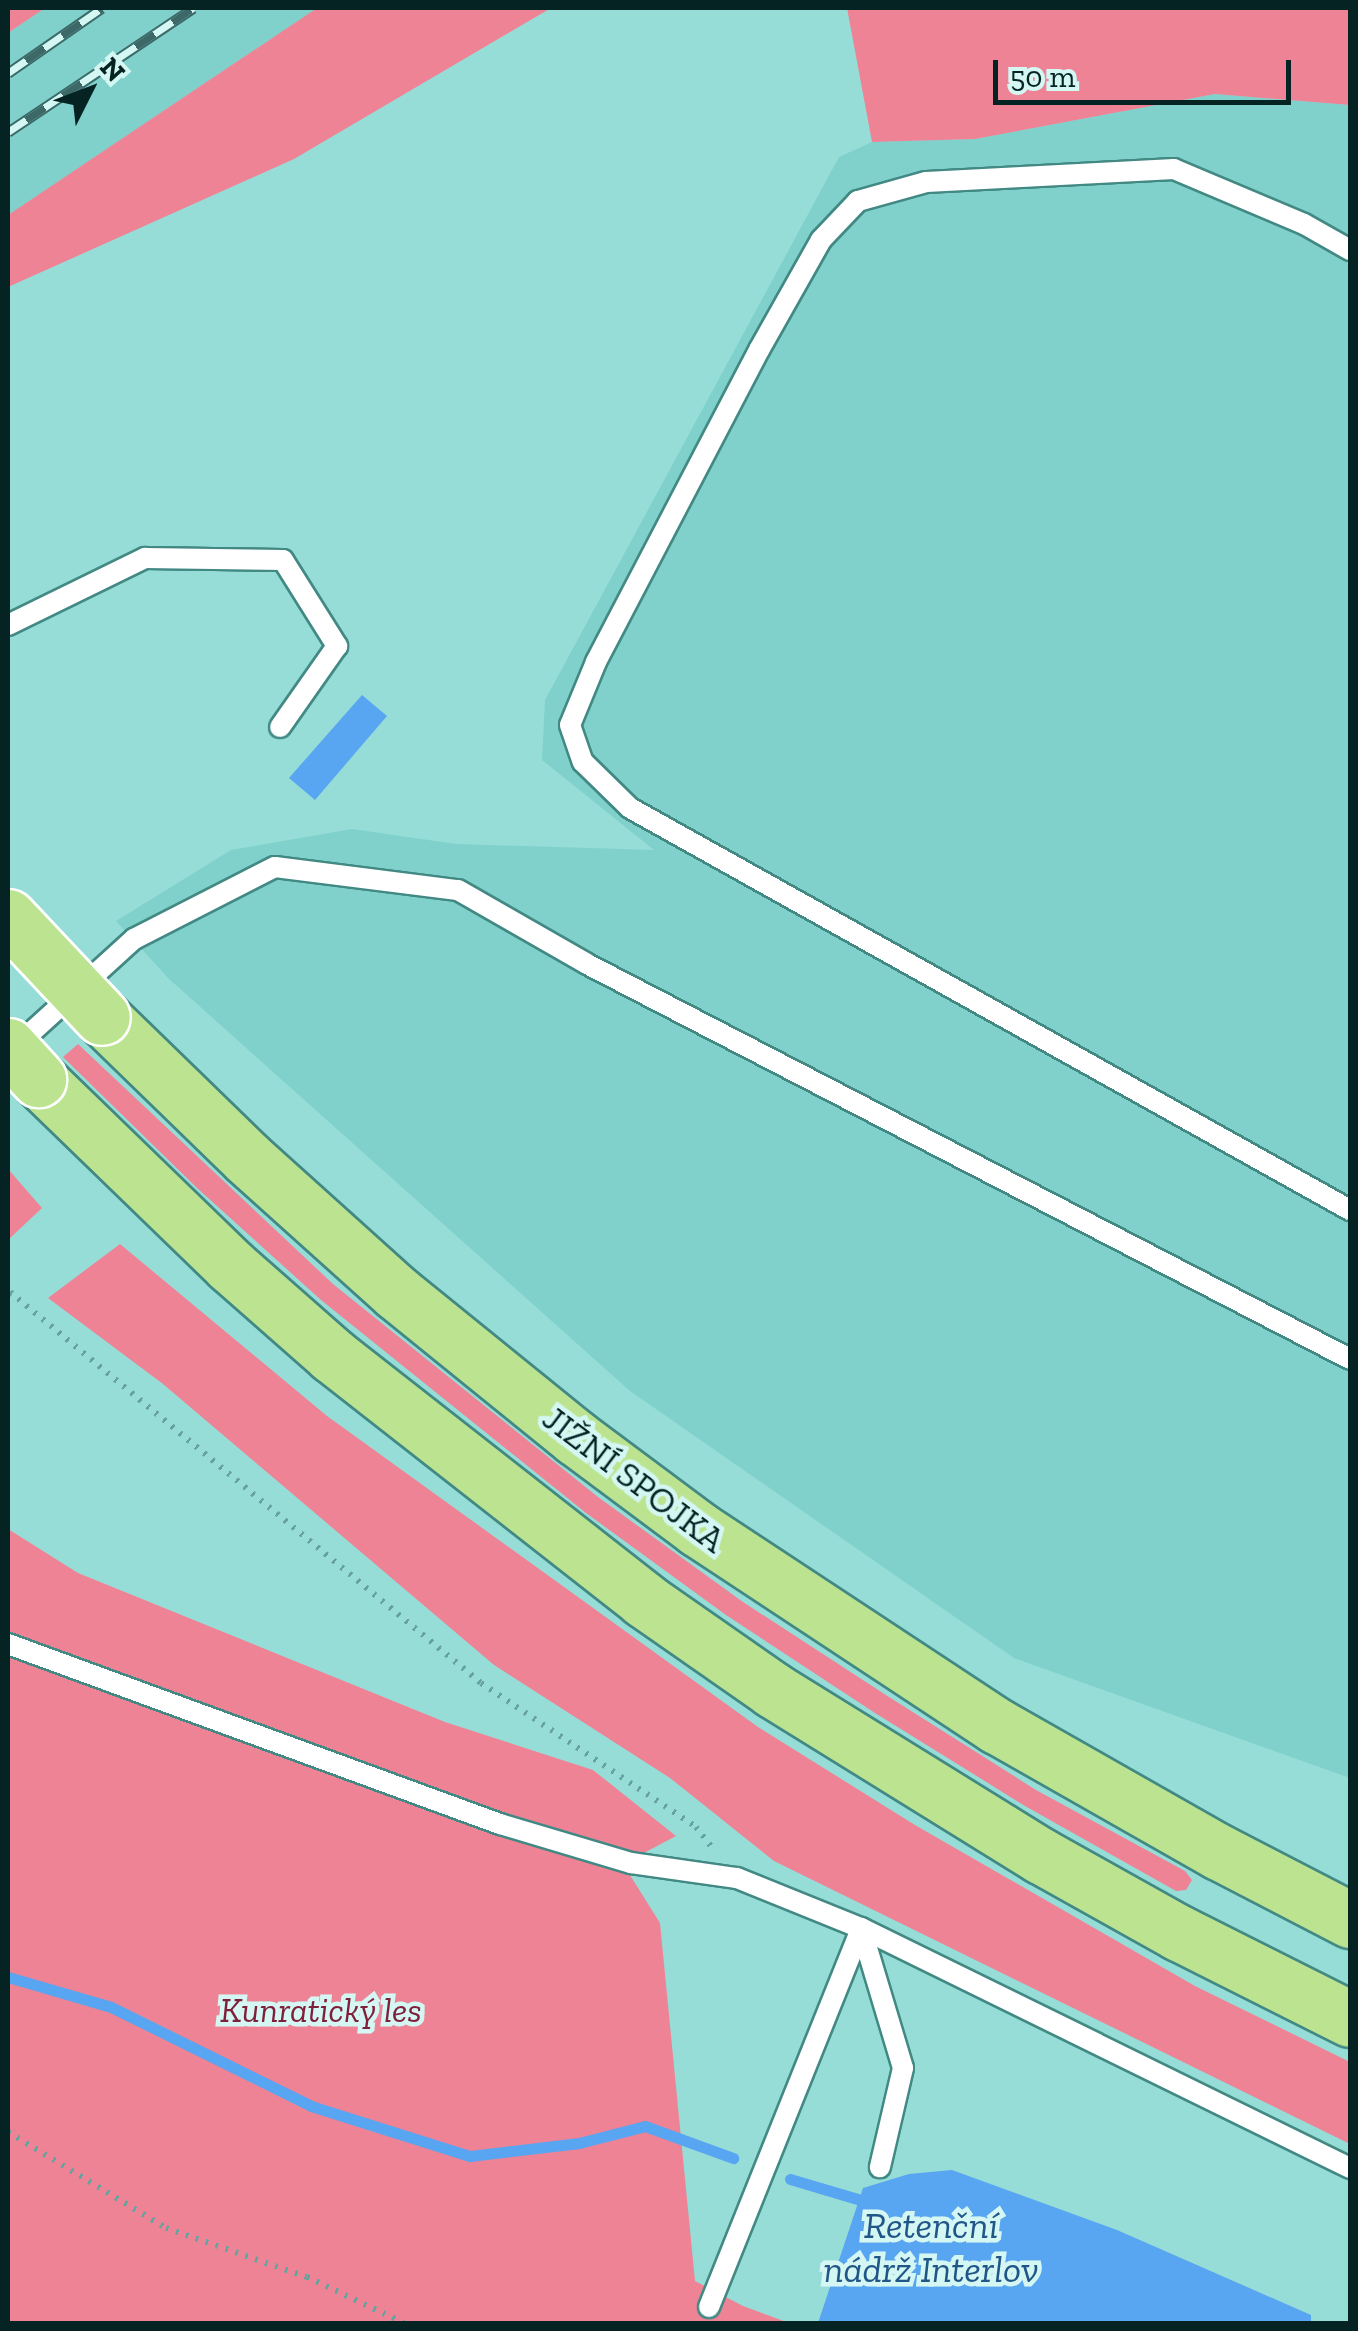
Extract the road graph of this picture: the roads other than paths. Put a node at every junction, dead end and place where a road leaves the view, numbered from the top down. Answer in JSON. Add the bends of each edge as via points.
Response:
{"nodes":[{"id":1,"x":1350,"y":250,"type":"edge"},
{"id":2,"x":8,"y":625,"type":"edge"},
{"id":3,"x":280,"y":726,"type":"dead end"},
{"id":4,"x":8,"y":917,"type":"edge"},
{"id":5,"x":18,"y":1060,"type":"edge"},
{"id":6,"x":1350,"y":1210,"type":"edge"},
{"id":7,"x":1350,"y":1359,"type":"edge"},
{"id":8,"x":8,"y":1644,"type":"edge"},
{"id":9,"x":1350,"y":1920,"type":"edge"},
{"id":10,"x":862,"y":1928,"type":"junction"},
{"id":11,"x":1350,"y":2018,"type":"edge"},
{"id":12,"x":880,"y":2167,"type":"dead end"},
{"id":13,"x":1350,"y":2168,"type":"edge"},
{"id":14,"x":709,"y":2307,"type":"dead end"}],
"edges":[{"from":1,"to":6,"type":"lane","via":[[1174,168],[926,182],[858,201],[822,240],[760,350],[596,662],[570,725],[582,762],[630,808]]},
{"from":2,"to":3,"type":"lane","via":[[145,558],[283,560],[337,646]]},
{"from":4,"to":9,"type":"highway","name":"JIŽNÍ SPOJKA","bridge":true,"via":[[246,1158],[397,1293],[576,1438],[698,1529],[996,1726]]},
{"from":5,"to":7,"type":"lane","via":[[134,939],[275,866],[458,890],[587,964]]},
{"from":5,"to":11,"type":"highway","via":[[332,1355],[644,1600],[1041,1856]]},
{"from":8,"to":10,"type":"lane","via":[[500,1824],[631,1862],[738,1878]]},
{"from":10,"to":12,"type":"lane","via":[[903,2068]]},
{"from":10,"to":13,"type":"lane"},
{"from":10,"to":14,"type":"lane"}]}
